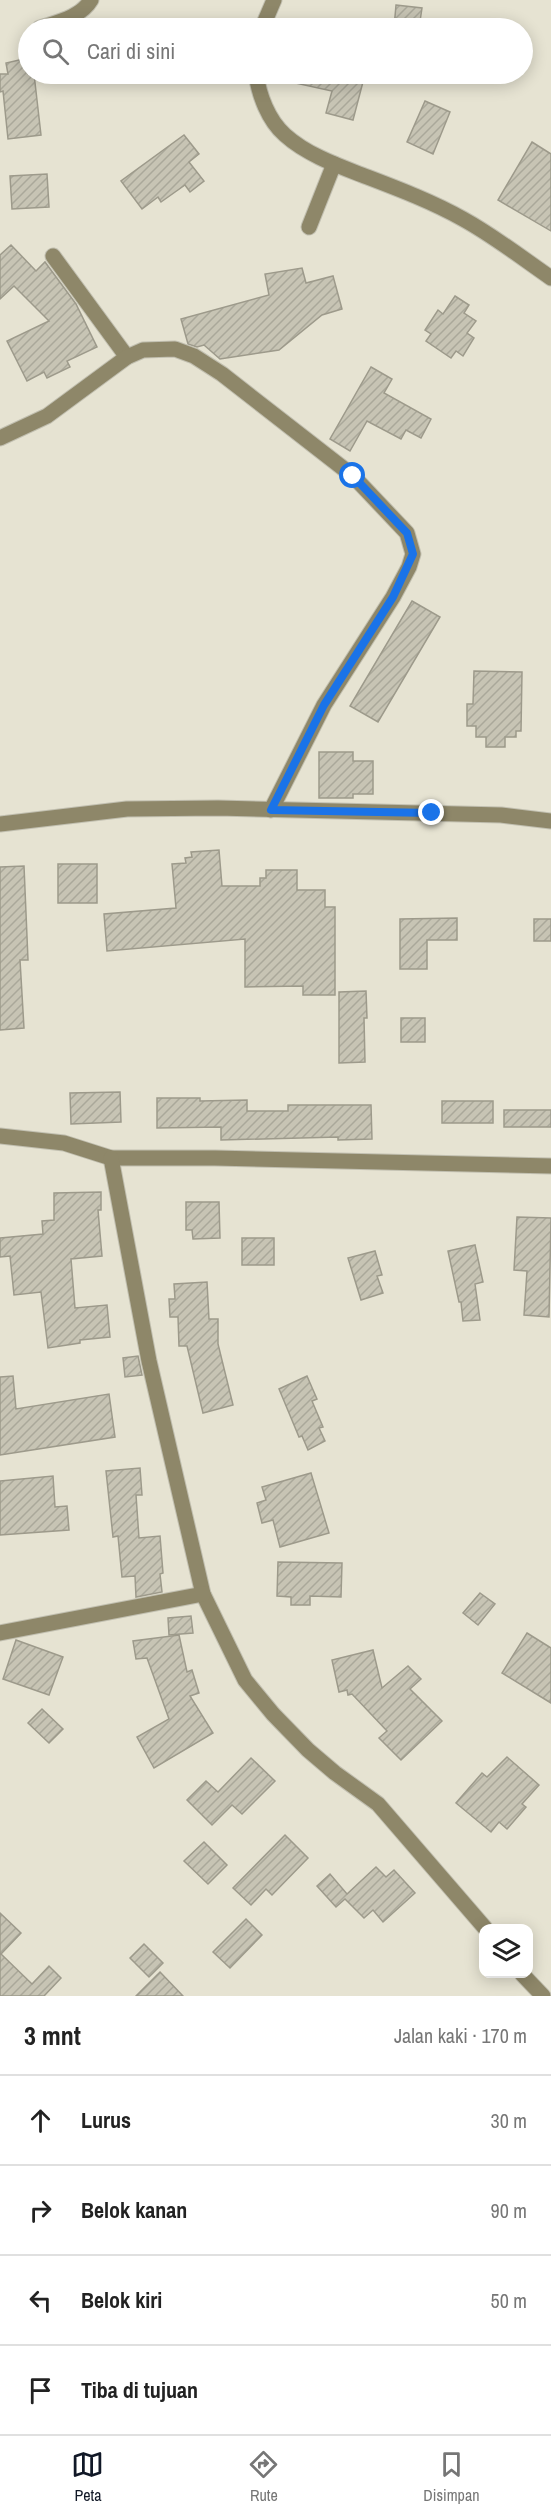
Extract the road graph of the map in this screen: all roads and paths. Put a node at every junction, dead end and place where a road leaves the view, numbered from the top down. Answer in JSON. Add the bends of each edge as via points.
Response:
{"nodes":[{"id":1,"x":91,"y":0,"type":"edge"},
{"id":2,"x":274,"y":0,"type":"edge"},
{"id":3,"x":69,"y":18,"type":"edge"},
{"id":4,"x":266,"y":18,"type":"edge"},
{"id":5,"x":259,"y":84,"type":"edge"},
{"id":6,"x":334,"y":164,"type":"junction"},
{"id":7,"x":309,"y":227,"type":"dead end"},
{"id":8,"x":53,"y":256,"type":"dead end"},
{"id":9,"x":551,"y":278,"type":"edge"},
{"id":10,"x":127,"y":357,"type":"junction"},
{"id":11,"x":0,"y":438,"type":"edge"},
{"id":12,"x":271,"y":810,"type":"junction"},
{"id":13,"x":551,"y":821,"type":"edge"},
{"id":14,"x":0,"y":824,"type":"edge"},
{"id":15,"x":0,"y":1136,"type":"edge"},
{"id":16,"x":111,"y":1158,"type":"junction"},
{"id":17,"x":551,"y":1166,"type":"edge"},
{"id":18,"x":203,"y":1594,"type":"junction"},
{"id":19,"x":0,"y":1633,"type":"edge"},
{"id":20,"x":481,"y":1924,"type":"edge"},
{"id":21,"x":526,"y":1978,"type":"edge"},
{"id":22,"x":543,"y":1996,"type":"edge"}],
"edges":[{"from":1,"to":3,"type":"street"},
{"from":2,"to":4,"type":"street"},
{"from":5,"to":6,"type":"street","via":[[271,118],[284,134]]},
{"from":6,"to":7,"type":"street"},
{"from":6,"to":9,"type":"street","via":[[423,198],[464,219]]},
{"from":8,"to":10,"type":"street"},
{"from":10,"to":11,"type":"street","via":[[47,416]]},
{"from":10,"to":12,"type":"street","via":[[143,350],[175,349],[203,362],[353,476],[412,543],[409,567],[324,705]]},
{"from":12,"to":13,"type":"street","via":[[501,815]]},
{"from":12,"to":14,"type":"street","via":[[127,809]]},
{"from":15,"to":16,"type":"street","via":[[64,1143]]},
{"from":16,"to":17,"type":"street"},
{"from":16,"to":18,"type":"street","via":[[149,1361]]},
{"from":18,"to":19,"type":"street"},
{"from":18,"to":20,"type":"street","via":[[245,1680],[273,1714],[317,1758],[378,1804]]},
{"from":21,"to":22,"type":"street"}]}
